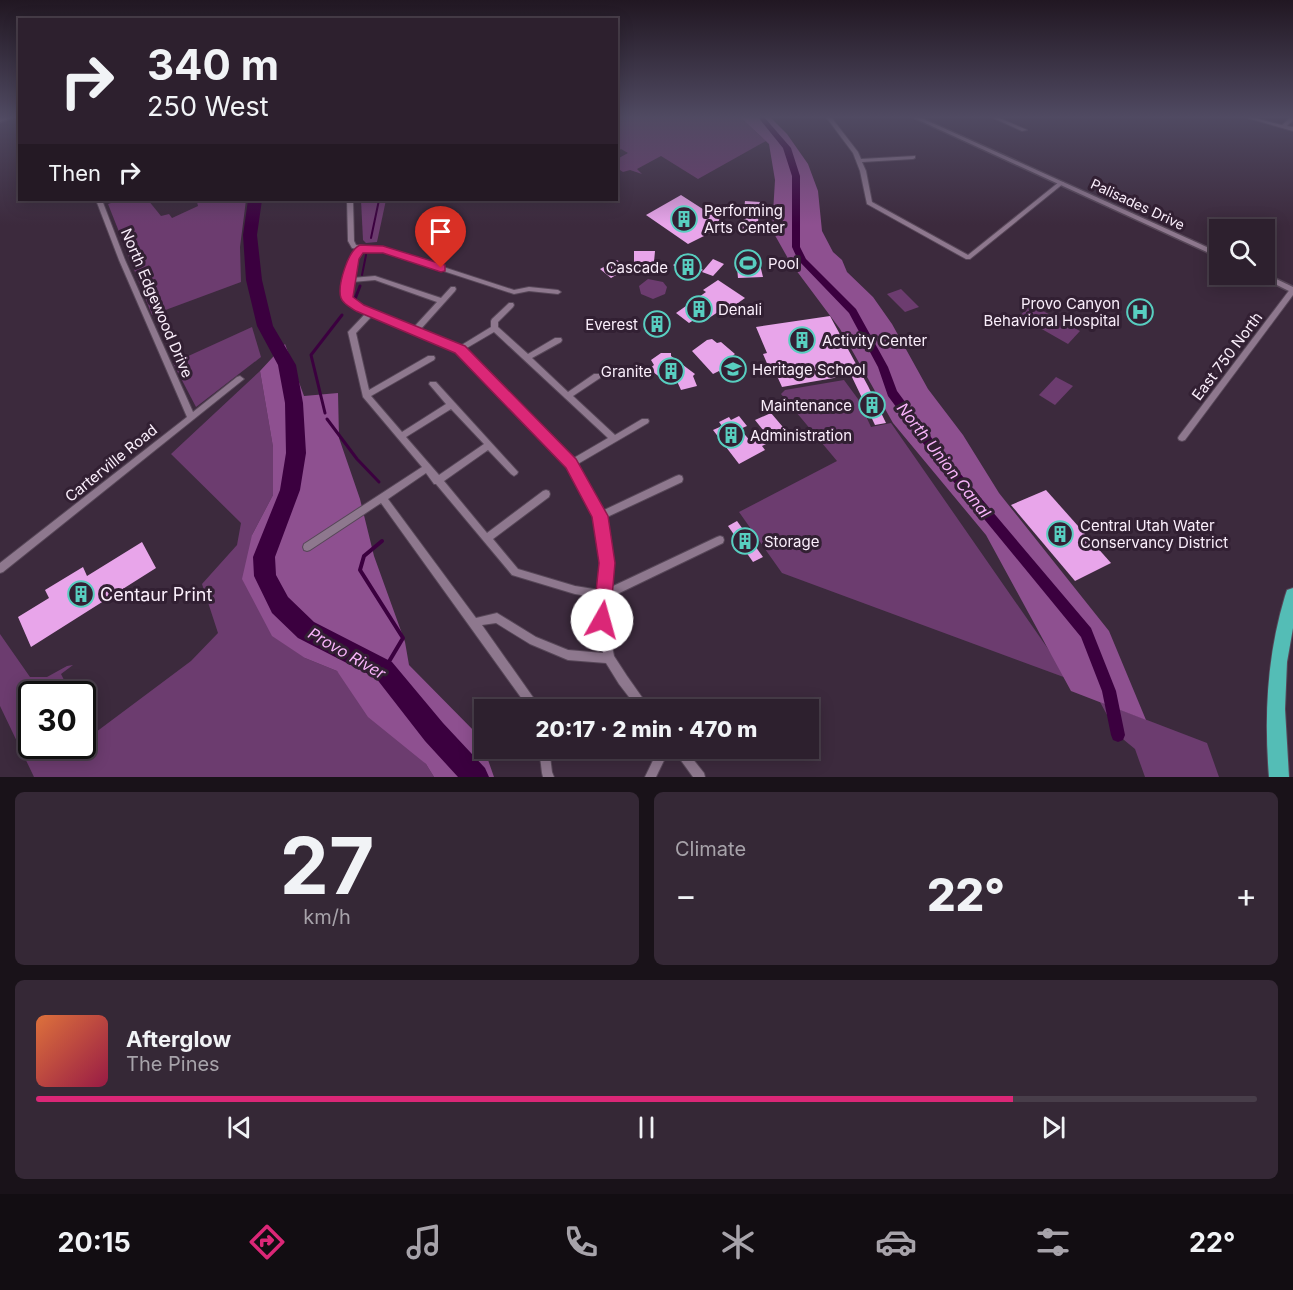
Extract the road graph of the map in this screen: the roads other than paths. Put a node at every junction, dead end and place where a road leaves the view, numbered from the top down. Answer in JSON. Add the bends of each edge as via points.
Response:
{"nodes":[{"id":1,"x":855,"y":153,"type":"edge"},
{"id":2,"x":995,"y":153,"type":"edge"},
{"id":3,"x":913,"y":157,"type":"dead end"},
{"id":4,"x":859,"y":161,"type":"junction"},
{"id":5,"x":1060,"y":183,"type":"junction"},
{"id":6,"x":99,"y":201,"type":"edge"},
{"id":7,"x":350,"y":201,"type":"edge"},
{"id":8,"x":357,"y":248,"type":"junction"},
{"id":9,"x":1209,"y":251,"type":"edge"},
{"id":10,"x":350,"y":280,"type":"junction"},
{"id":11,"x":1275,"y":282,"type":"edge"},
{"id":12,"x":453,"y":289,"type":"dead end"},
{"id":13,"x":1293,"y":290,"type":"edge"},
{"id":14,"x":558,"y":292,"type":"dead end"},
{"id":15,"x":442,"y":301,"type":"junction"},
{"id":16,"x":511,"y":305,"type":"dead end"},
{"id":17,"x":371,"y":312,"type":"junction"},
{"id":18,"x":495,"y":328,"type":"junction"},
{"id":19,"x":416,"y":330,"type":"junction"},
{"id":20,"x":558,"y":340,"type":"dead end"},
{"id":21,"x":460,"y":349,"type":"junction"},
{"id":22,"x":528,"y":357,"type":"junction"},
{"id":23,"x":431,"y":358,"type":"dead end"},
{"id":24,"x":597,"y":376,"type":"dead end"},
{"id":25,"x":240,"y":379,"type":"dead end"},
{"id":26,"x":433,"y":384,"type":"dead end"},
{"id":27,"x":366,"y":395,"type":"junction"},
{"id":28,"x":569,"y":395,"type":"junction"},
{"id":29,"x":452,"y":404,"type":"junction"},
{"id":30,"x":191,"y":417,"type":"junction"},
{"id":31,"x":645,"y":421,"type":"dead end"},
{"id":32,"x":401,"y":436,"type":"junction"},
{"id":33,"x":613,"y":438,"type":"junction"},
{"id":34,"x":1182,"y":438,"type":"dead end"},
{"id":35,"x":489,"y":445,"type":"junction"},
{"id":36,"x":571,"y":464,"type":"junction"},
{"id":37,"x":427,"y":468,"type":"junction"},
{"id":38,"x":514,"y":472,"type":"dead end"},
{"id":39,"x":679,"y":479,"type":"dead end"},
{"id":40,"x":437,"y":481,"type":"junction"},
{"id":41,"x":546,"y":494,"type":"dead end"},
{"id":42,"x":382,"y":498,"type":"junction"},
{"id":43,"x":600,"y":516,"type":"junction"},
{"id":44,"x":486,"y":539,"type":"junction"},
{"id":45,"x":720,"y":540,"type":"dead end"},
{"id":46,"x":307,"y":547,"type":"dead end"},
{"id":47,"x":0,"y":569,"type":"edge"},
{"id":48,"x":605,"y":595,"type":"junction"},
{"id":49,"x":1293,"y":596,"type":"edge"},
{"id":50,"x":475,"y":624,"type":"junction"},
{"id":51,"x":609,"y":658,"type":"junction"},
{"id":52,"x":529,"y":699,"type":"edge"},
{"id":53,"x":638,"y":699,"type":"edge"},
{"id":54,"x":545,"y":759,"type":"edge"},
{"id":55,"x":660,"y":759,"type":"edge"},
{"id":56,"x":686,"y":759,"type":"edge"},
{"id":57,"x":549,"y":777,"type":"edge"},
{"id":58,"x":650,"y":777,"type":"edge"},
{"id":59,"x":700,"y":777,"type":"edge"},
{"id":60,"x":1279,"y":777,"type":"edge"}],
"edges":[{"from":1,"to":4,"type":"street"},
{"from":2,"to":5,"type":"street","name":"Palisades Drive"},
{"from":3,"to":4,"type":"street"},
{"from":4,"to":5,"type":"street","via":[[869,203],[968,258]]},
{"from":5,"to":9,"type":"street","name":"Palisades Drive"},
{"from":6,"to":30,"type":"street","name":"North Edgewood Drive"},
{"from":7,"to":8,"type":"street","via":[[351,241]]},
{"from":8,"to":10,"type":"street"},
{"from":8,"to":14,"type":"street","via":[[383,249],[513,292]]},
{"from":10,"to":15,"type":"street","via":[[375,278]]},
{"from":10,"to":17,"type":"street","via":[[348,299]]},
{"from":11,"to":13,"type":"street"},
{"from":12,"to":15,"type":"street"},
{"from":13,"to":34,"type":"street","name":"East 750 North"},
{"from":15,"to":19,"type":"street"},
{"from":16,"to":18,"type":"street","via":[[494,321]]},
{"from":17,"to":19,"type":"street"},
{"from":17,"to":27,"type":"street","via":[[352,332]]},
{"from":18,"to":21,"type":"street"},
{"from":18,"to":22,"type":"street"},
{"from":19,"to":21,"type":"street"},
{"from":20,"to":22,"type":"street"},
{"from":21,"to":36,"type":"street"},
{"from":22,"to":28,"type":"street"},
{"from":23,"to":27,"type":"street"},
{"from":24,"to":28,"type":"street"},
{"from":25,"to":30,"type":"street","name":"Carterville Road"},
{"from":26,"to":29,"type":"street"},
{"from":27,"to":32,"type":"street"},
{"from":28,"to":33,"type":"street"},
{"from":29,"to":32,"type":"street"},
{"from":29,"to":35,"type":"street"},
{"from":30,"to":47,"type":"street","name":"Carterville Road"},
{"from":31,"to":33,"type":"street"},
{"from":32,"to":37,"type":"street"},
{"from":33,"to":36,"type":"street"},
{"from":35,"to":38,"type":"street"},
{"from":35,"to":40,"type":"street"},
{"from":36,"to":43,"type":"street"},
{"from":37,"to":40,"type":"street"},
{"from":37,"to":42,"type":"street"},
{"from":39,"to":43,"type":"street"},
{"from":40,"to":44,"type":"street"},
{"from":41,"to":44,"type":"street"},
{"from":42,"to":46,"type":"street"},
{"from":42,"to":50,"type":"street"},
{"from":43,"to":48,"type":"street","via":[[607,563]]},
{"from":44,"to":48,"type":"street","via":[[515,572]]},
{"from":45,"to":48,"type":"street"},
{"from":48,"to":51,"type":"street","via":[[602,620]]},
{"from":49,"to":60,"type":"highway","via":[[1282,635],[1276,700]]},
{"from":50,"to":51,"type":"street","via":[[497,618],[533,641],[568,655]]},
{"from":50,"to":52,"type":"street"},
{"from":51,"to":53,"type":"street"},
{"from":54,"to":57,"type":"street"},
{"from":55,"to":58,"type":"street"},
{"from":56,"to":59,"type":"street"}]}
